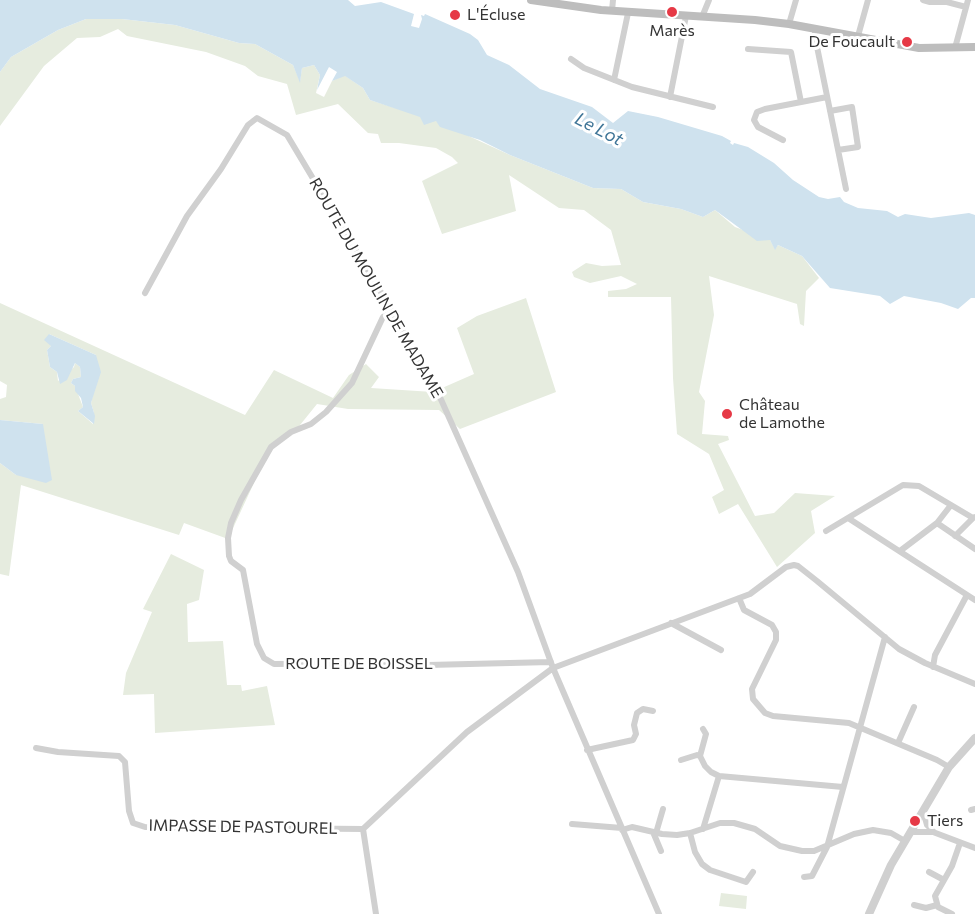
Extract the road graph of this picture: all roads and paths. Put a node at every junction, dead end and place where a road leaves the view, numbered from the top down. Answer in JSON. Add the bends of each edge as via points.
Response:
{"nodes":[{"id":1,"x":531,"y":0,"type":"edge"},
{"id":2,"x":613,"y":0,"type":"edge"},
{"id":3,"x":709,"y":0,"type":"edge"},
{"id":4,"x":796,"y":0,"type":"edge"},
{"id":5,"x":868,"y":0,"type":"edge"},
{"id":6,"x":923,"y":0,"type":"edge"},
{"id":7,"x":967,"y":3,"type":"edge"},
{"id":8,"x":612,"y":11,"type":"junction"},
{"id":9,"x":628,"y":13,"type":"junction"},
{"id":10,"x":686,"y":16,"type":"junction"},
{"id":11,"x":702,"y":17,"type":"junction"},
{"id":12,"x":789,"y":24,"type":"junction"},
{"id":13,"x":815,"y":28,"type":"junction"},
{"id":14,"x":858,"y":36,"type":"junction"},
{"id":15,"x":975,"y":47,"type":"edge"},
{"id":16,"x":955,"y":48,"type":"junction"},
{"id":17,"x":748,"y":49,"type":"dead end"},
{"id":18,"x":571,"y":59,"type":"dead end"},
{"id":19,"x":614,"y":80,"type":"junction"},
{"id":20,"x":670,"y":97,"type":"junction"},
{"id":21,"x":827,"y":97,"type":"junction"},
{"id":22,"x":801,"y":102,"type":"junction"},
{"id":23,"x":713,"y":107,"type":"dead end"},
{"id":24,"x":830,"y":111,"type":"junction"},
{"id":25,"x":783,"y":140,"type":"dead end"},
{"id":26,"x":838,"y":150,"type":"junction"},
{"id":27,"x":846,"y":189,"type":"dead end"},
{"id":28,"x":145,"y":293,"type":"dead end"},
{"id":29,"x":391,"y":309,"type":"junction"},
{"id":30,"x":951,"y":506,"type":"junction"},
{"id":31,"x":848,"y":518,"type":"junction"},
{"id":32,"x":974,"y":518,"type":"edge"},
{"id":33,"x":937,"y":524,"type":"junction"},
{"id":34,"x":826,"y":531,"type":"dead end"},
{"id":35,"x":955,"y":536,"type":"junction"},
{"id":36,"x":975,"y":549,"type":"edge"},
{"id":37,"x":900,"y":551,"type":"junction"},
{"id":38,"x":967,"y":595,"type":"junction"},
{"id":39,"x":739,"y":598,"type":"junction"},
{"id":40,"x":975,"y":600,"type":"edge"},
{"id":41,"x":671,"y":623,"type":"junction"},
{"id":42,"x":885,"y":638,"type":"junction"},
{"id":43,"x":721,"y":650,"type":"dead end"},
{"id":44,"x":552,"y":665,"type":"junction"},
{"id":45,"x":933,"y":667,"type":"junction"},
{"id":46,"x":975,"y":684,"type":"edge"},
{"id":47,"x":914,"y":707,"type":"dead end"},
{"id":48,"x":653,"y":711,"type":"dead end"},
{"id":49,"x":861,"y":727,"type":"junction"},
{"id":50,"x":703,"y":729,"type":"dead end"},
{"id":51,"x":975,"y":738,"type":"edge"},
{"id":52,"x":898,"y":743,"type":"junction"},
{"id":53,"x":36,"y":748,"type":"dead end"},
{"id":54,"x":587,"y":750,"type":"junction"},
{"id":55,"x":700,"y":756,"type":"junction"},
{"id":56,"x":681,"y":760,"type":"dead end"},
{"id":57,"x":949,"y":767,"type":"junction"},
{"id":58,"x":719,"y":776,"type":"junction"},
{"id":59,"x":843,"y":787,"type":"junction"},
{"id":60,"x":663,"y":809,"type":"dead end"},
{"id":61,"x":923,"y":811,"type":"junction"},
{"id":62,"x":572,"y":824,"type":"dead end"},
{"id":63,"x":363,"y":829,"type":"junction"},
{"id":64,"x":622,"y":829,"type":"junction"},
{"id":65,"x":703,"y":829,"type":"junction"},
{"id":66,"x":655,"y":832,"type":"junction"},
{"id":67,"x":910,"y":832,"type":"junction"},
{"id":68,"x":933,"y":832,"type":"junction"},
{"id":69,"x":690,"y":833,"type":"junction"},
{"id":70,"x":905,"y":841,"type":"junction"},
{"id":71,"x":960,"y":843,"type":"junction"},
{"id":72,"x":827,"y":847,"type":"junction"},
{"id":73,"x":975,"y":848,"type":"edge"},
{"id":74,"x":661,"y":851,"type":"dead end"},
{"id":75,"x":753,"y":872,"type":"dead end"},
{"id":76,"x":929,"y":872,"type":"dead end"},
{"id":77,"x":804,"y":877,"type":"dead end"},
{"id":78,"x":944,"y":880,"type":"junction"},
{"id":79,"x":914,"y":905,"type":"dead end"},
{"id":80,"x":937,"y":905,"type":"junction"},
{"id":81,"x":376,"y":914,"type":"edge"},
{"id":82,"x":659,"y":914,"type":"edge"},
{"id":83,"x":869,"y":914,"type":"edge"},
{"id":84,"x":952,"y":914,"type":"edge"}],
"edges":[{"from":1,"to":8,"type":"main road"},
{"from":2,"to":8,"type":"street"},
{"from":3,"to":11,"type":"street"},
{"from":4,"to":12,"type":"street"},
{"from":5,"to":14,"type":"street"},
{"from":6,"to":7,"type":"street"},
{"from":7,"to":16,"type":"street"},
{"from":8,"to":9,"type":"main road"},
{"from":9,"to":10,"type":"main road"},
{"from":9,"to":19,"type":"street"},
{"from":10,"to":11,"type":"main road"},
{"from":10,"to":20,"type":"street"},
{"from":11,"to":12,"type":"main road"},
{"from":12,"to":13,"type":"main road"},
{"from":13,"to":14,"type":"main road"},
{"from":13,"to":21,"type":"street"},
{"from":14,"to":16,"type":"main road","via":[[919,48]]},
{"from":15,"to":16,"type":"main road"},
{"from":17,"to":22,"type":"street","via":[[791,52]]},
{"from":18,"to":19,"type":"street"},
{"from":19,"to":20,"type":"street"},
{"from":20,"to":23,"type":"street"},
{"from":21,"to":22,"type":"street"},
{"from":21,"to":24,"type":"street"},
{"from":22,"to":25,"type":"street","via":[[757,112],[754,120],[758,127]]},
{"from":24,"to":26,"type":"street"},
{"from":24,"to":26,"type":"street","via":[[852,107],[858,147]]},
{"from":26,"to":27,"type":"street"},
{"from":28,"to":29,"type":"street","name":"ROUTE DU MOULIN DE MADAME","via":[[187,216],[248,125],[257,118],[287,135]]},
{"from":29,"to":44,"type":"street","name":"ROUTE DU MOULIN DE MADAME","via":[[440,395],[518,572]]},
{"from":29,"to":44,"type":"street","name":"ROUTE DE BOISSEL","via":[[383,317],[352,383],[311,424],[291,432],[271,447],[231,523],[229,556],[243,570],[256,644],[264,658],[274,664]]},
{"from":30,"to":31,"type":"street","via":[[919,486],[903,485]]},
{"from":30,"to":32,"type":"street"},
{"from":30,"to":33,"type":"street"},
{"from":31,"to":34,"type":"street"},
{"from":31,"to":37,"type":"street"},
{"from":32,"to":35,"type":"street"},
{"from":33,"to":35,"type":"street"},
{"from":33,"to":37,"type":"street"},
{"from":35,"to":36,"type":"street"},
{"from":37,"to":38,"type":"street"},
{"from":38,"to":40,"type":"street"},
{"from":38,"to":45,"type":"street","via":[[935,655]]},
{"from":39,"to":41,"type":"street"},
{"from":39,"to":42,"type":"street","via":[[786,567],[798,566]]},
{"from":39,"to":49,"type":"street","via":[[744,610],[772,625],[776,633],[752,689],[758,706],[773,716]]},
{"from":41,"to":43,"type":"street"},
{"from":41,"to":44,"type":"street"},
{"from":42,"to":45,"type":"street"},
{"from":42,"to":49,"type":"street"},
{"from":44,"to":54,"type":"street","name":"ROUTE DU MOULIN DE MADAME"},
{"from":44,"to":63,"type":"street","via":[[467,732]]},
{"from":45,"to":46,"type":"street"},
{"from":47,"to":52,"type":"street"},
{"from":48,"to":54,"type":"street","via":[[643,709],[637,713],[633,740]]},
{"from":49,"to":52,"type":"street"},
{"from":49,"to":59,"type":"street"},
{"from":50,"to":55,"type":"street","via":[[706,734]]},
{"from":51,"to":57,"type":"street"},
{"from":52,"to":57,"type":"street"},
{"from":53,"to":63,"type":"street","name":"IMPASSE DE PASTOUREL","via":[[119,756],[125,762],[133,823],[145,827]]},
{"from":54,"to":64,"type":"street","name":"ROUTE DU MOULIN DE MADAME"},
{"from":55,"to":56,"type":"street"},
{"from":55,"to":58,"type":"street","via":[[705,766]]},
{"from":57,"to":61,"type":"street"},
{"from":58,"to":59,"type":"street"},
{"from":58,"to":65,"type":"street"},
{"from":59,"to":72,"type":"street"},
{"from":60,"to":66,"type":"street"},
{"from":61,"to":67,"type":"street"},
{"from":61,"to":68,"type":"street"},
{"from":62,"to":64,"type":"street"},
{"from":63,"to":81,"type":"street"},
{"from":64,"to":66,"type":"street"},
{"from":64,"to":82,"type":"street","name":"ROUTE DU MOULIN DE MADAME"},
{"from":65,"to":69,"type":"street"},
{"from":65,"to":72,"type":"street","via":[[734,823],[755,829],[791,849],[814,851]]},
{"from":66,"to":69,"type":"street"},
{"from":66,"to":74,"type":"street"},
{"from":67,"to":68,"type":"street"},
{"from":67,"to":70,"type":"street"},
{"from":68,"to":71,"type":"street"},
{"from":69,"to":75,"type":"street","via":[[694,852],[710,870],[746,882]]},
{"from":70,"to":72,"type":"street","via":[[891,833],[873,830]]},
{"from":70,"to":83,"type":"street"},
{"from":71,"to":73,"type":"street"},
{"from":71,"to":78,"type":"street"},
{"from":72,"to":77,"type":"street","via":[[812,876]]},
{"from":76,"to":78,"type":"street"},
{"from":78,"to":80,"type":"street","via":[[935,896]]},
{"from":79,"to":80,"type":"street"},
{"from":80,"to":84,"type":"street"}]}
